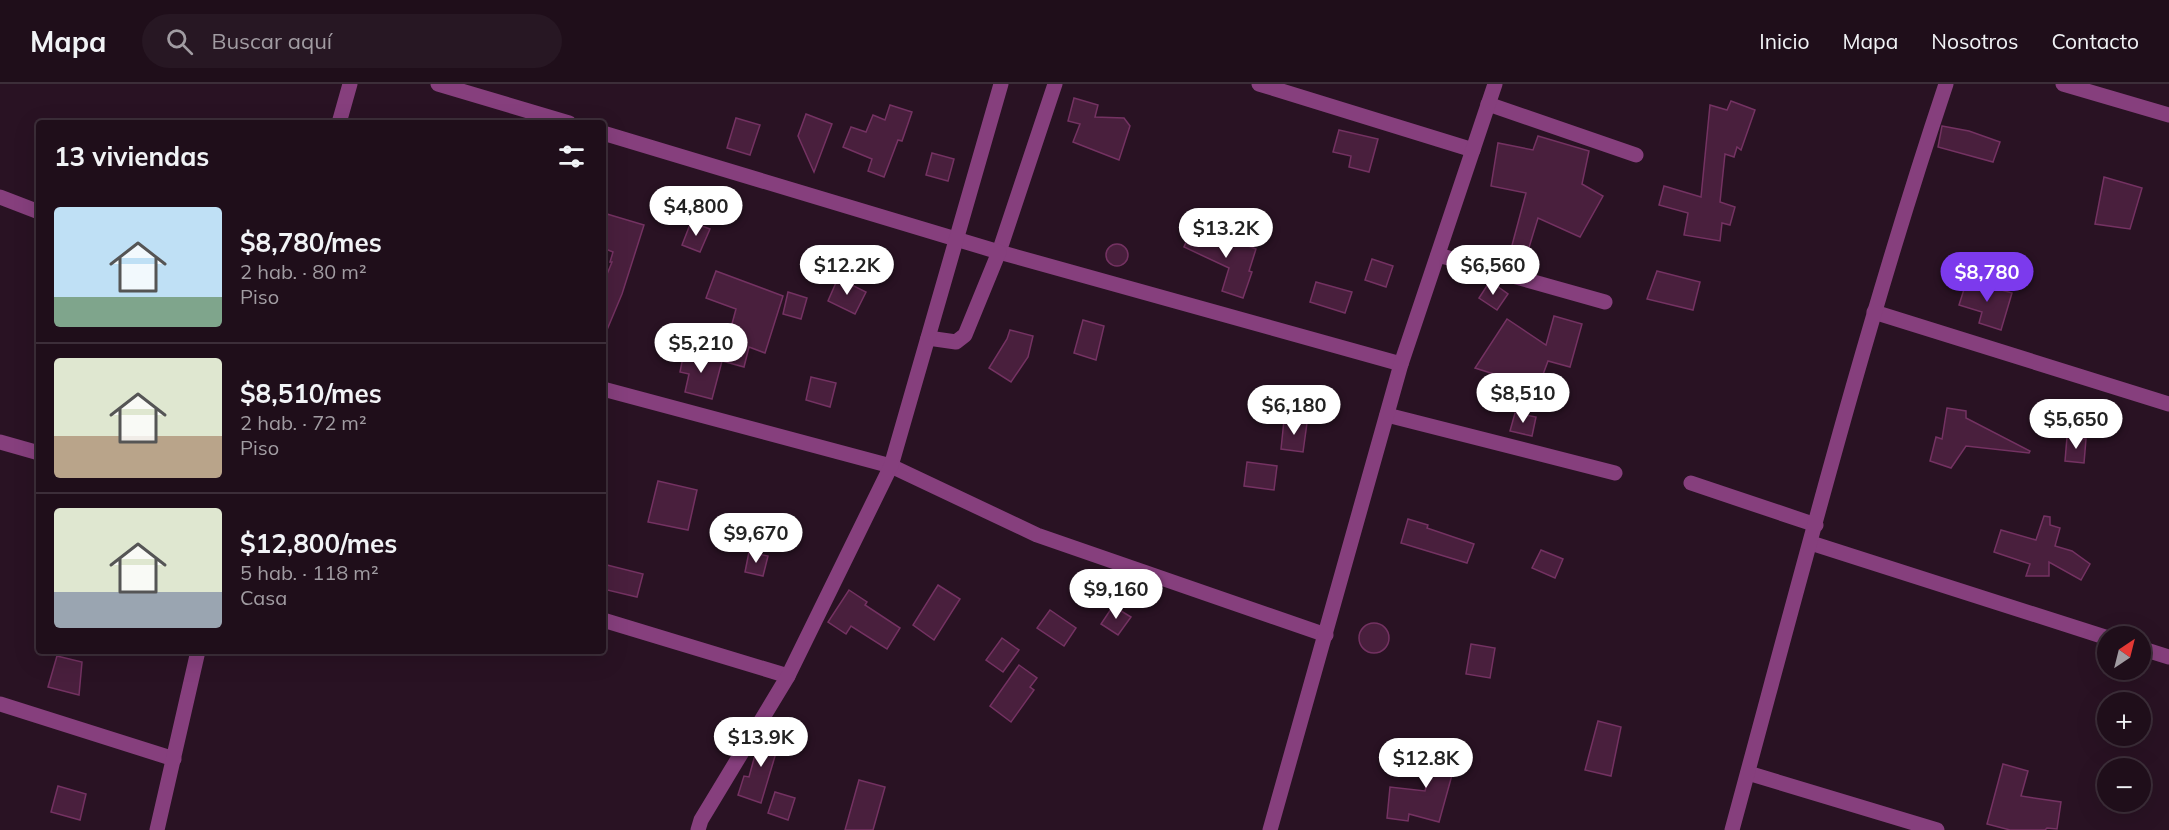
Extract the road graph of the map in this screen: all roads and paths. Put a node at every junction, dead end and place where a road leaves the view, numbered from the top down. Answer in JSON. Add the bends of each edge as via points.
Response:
{"nodes":[{"id":1,"x":350,"y":84,"type":"edge"},
{"id":2,"x":438,"y":84,"type":"edge"},
{"id":3,"x":1001,"y":84,"type":"edge"},
{"id":4,"x":1055,"y":84,"type":"edge"},
{"id":5,"x":1259,"y":84,"type":"edge"},
{"id":6,"x":1495,"y":84,"type":"edge"},
{"id":7,"x":1946,"y":84,"type":"edge"},
{"id":8,"x":2063,"y":84,"type":"edge"},
{"id":9,"x":1488,"y":104,"type":"junction"},
{"id":10,"x":2169,"y":115,"type":"edge"},
{"id":11,"x":340,"y":120,"type":"edge"},
{"id":12,"x":558,"y":120,"type":"edge"},
{"id":13,"x":606,"y":134,"type":"edge"},
{"id":14,"x":1473,"y":150,"type":"junction"},
{"id":15,"x":1636,"y":155,"type":"dead end"},
{"id":16,"x":0,"y":197,"type":"edge"},
{"id":17,"x":36,"y":211,"type":"edge"},
{"id":18,"x":956,"y":239,"type":"junction"},
{"id":19,"x":999,"y":252,"type":"junction"},
{"id":20,"x":1438,"y":255,"type":"junction"},
{"id":21,"x":1605,"y":302,"type":"dead end"},
{"id":22,"x":1874,"y":312,"type":"junction"},
{"id":23,"x":928,"y":338,"type":"junction"},
{"id":24,"x":1401,"y":364,"type":"junction"},
{"id":25,"x":606,"y":390,"type":"edge"},
{"id":26,"x":2169,"y":404,"type":"edge"},
{"id":27,"x":1387,"y":415,"type":"junction"},
{"id":28,"x":0,"y":442,"type":"edge"},
{"id":29,"x":36,"y":452,"type":"edge"},
{"id":30,"x":891,"y":466,"type":"junction"},
{"id":31,"x":1615,"y":473,"type":"dead end"},
{"id":32,"x":1691,"y":483,"type":"dead end"},
{"id":33,"x":1816,"y":525,"type":"junction"},
{"id":34,"x":1811,"y":543,"type":"junction"},
{"id":35,"x":606,"y":621,"type":"edge"},
{"id":36,"x":2097,"y":634,"type":"edge"},
{"id":37,"x":1326,"y":635,"type":"junction"},
{"id":38,"x":2151,"y":651,"type":"edge"},
{"id":39,"x":197,"y":654,"type":"edge"},
{"id":40,"x":2169,"y":657,"type":"edge"},
{"id":41,"x":788,"y":676,"type":"junction"},
{"id":42,"x":0,"y":704,"type":"edge"},
{"id":43,"x":174,"y":759,"type":"junction"},
{"id":44,"x":1748,"y":773,"type":"junction"},
{"id":45,"x":157,"y":830,"type":"edge"},
{"id":46,"x":698,"y":830,"type":"edge"},
{"id":47,"x":1270,"y":830,"type":"edge"},
{"id":48,"x":1732,"y":830,"type":"edge"},
{"id":49,"x":1936,"y":830,"type":"edge"}],
"edges":[{"from":1,"to":11,"type":"street"},
{"from":2,"to":12,"type":"street"},
{"from":3,"to":18,"type":"street"},
{"from":4,"to":19,"type":"street"},
{"from":5,"to":14,"type":"street"},
{"from":6,"to":9,"type":"street"},
{"from":7,"to":22,"type":"street"},
{"from":8,"to":10,"type":"street"},
{"from":9,"to":14,"type":"street"},
{"from":9,"to":15,"type":"street"},
{"from":13,"to":18,"type":"street"},
{"from":14,"to":20,"type":"street"},
{"from":16,"to":17,"type":"street"},
{"from":18,"to":19,"type":"street"},
{"from":18,"to":23,"type":"street"},
{"from":19,"to":23,"type":"street","via":[[965,335],[956,342]]},
{"from":19,"to":24,"type":"street"},
{"from":20,"to":21,"type":"street"},
{"from":20,"to":24,"type":"street"},
{"from":22,"to":26,"type":"street"},
{"from":22,"to":33,"type":"street"},
{"from":23,"to":30,"type":"street"},
{"from":24,"to":27,"type":"street"},
{"from":25,"to":30,"type":"street"},
{"from":27,"to":31,"type":"street"},
{"from":27,"to":37,"type":"street"},
{"from":28,"to":29,"type":"street"},
{"from":30,"to":37,"type":"street","via":[[1037,535]]},
{"from":30,"to":41,"type":"street"},
{"from":32,"to":33,"type":"street"},
{"from":33,"to":34,"type":"street"},
{"from":34,"to":36,"type":"street"},
{"from":34,"to":44,"type":"street"},
{"from":35,"to":41,"type":"street"},
{"from":37,"to":47,"type":"street"},
{"from":38,"to":40,"type":"street"},
{"from":39,"to":43,"type":"street"},
{"from":41,"to":46,"type":"street"},
{"from":42,"to":43,"type":"street"},
{"from":43,"to":45,"type":"street"},
{"from":44,"to":48,"type":"street"},
{"from":44,"to":49,"type":"street"}]}
